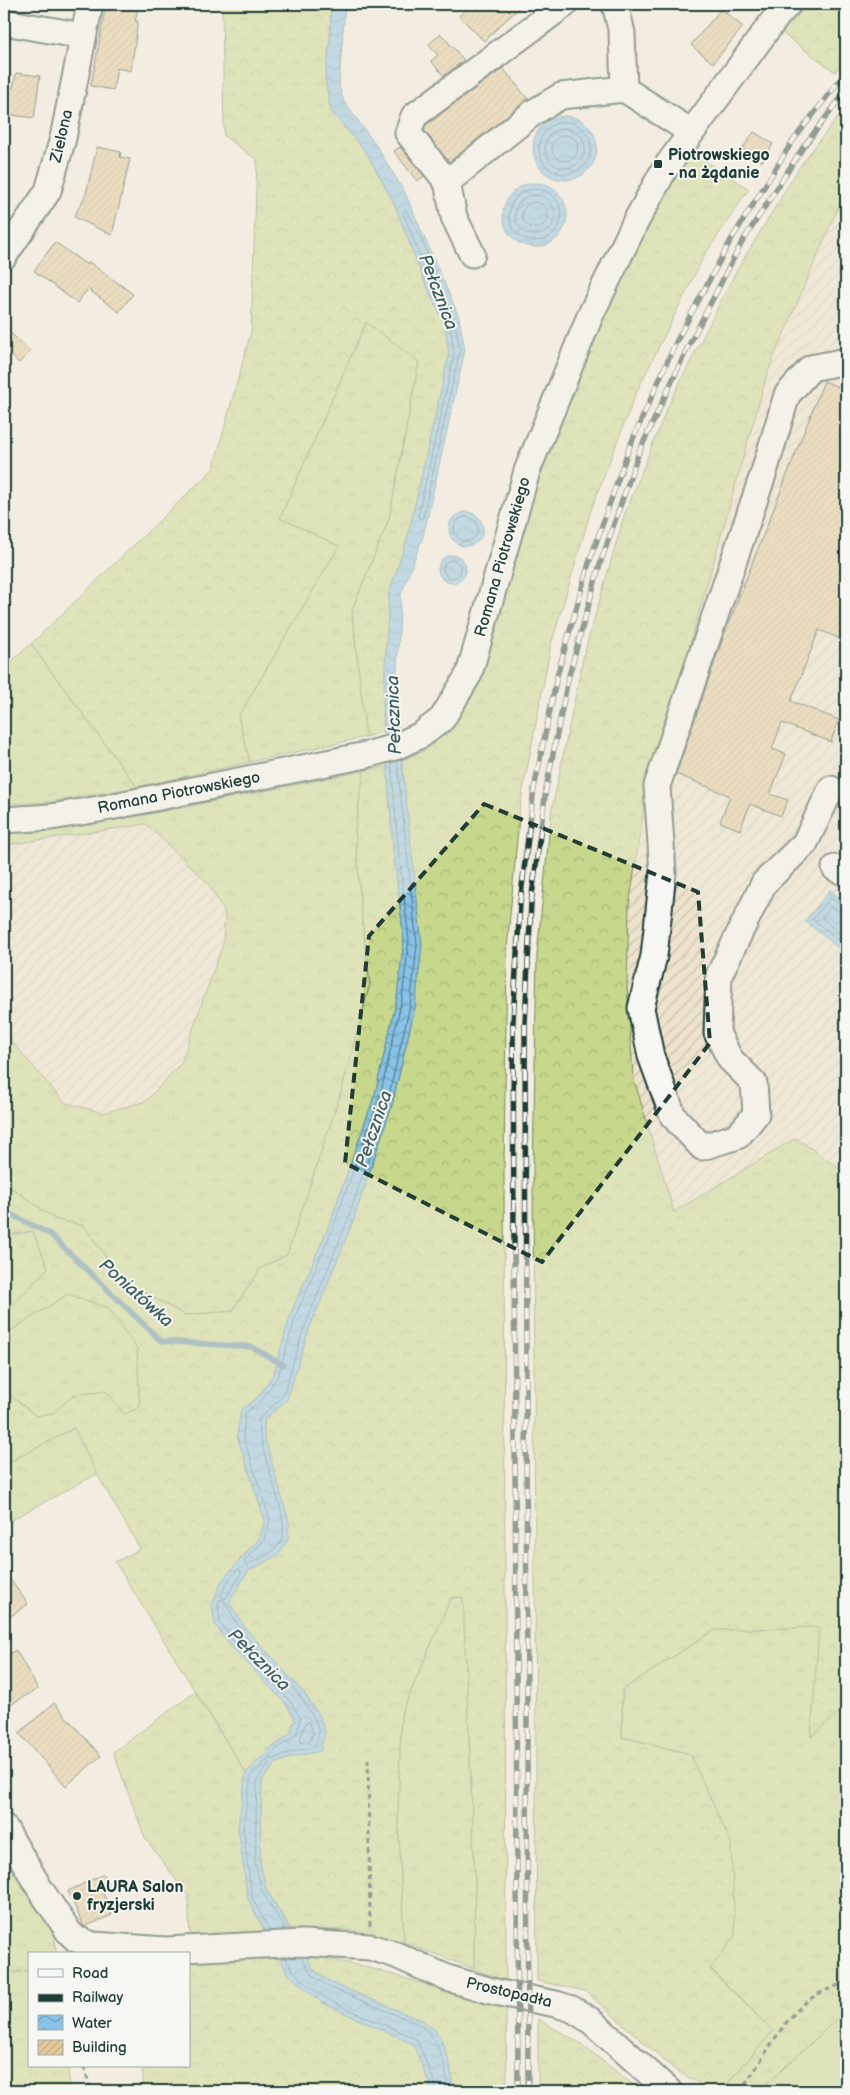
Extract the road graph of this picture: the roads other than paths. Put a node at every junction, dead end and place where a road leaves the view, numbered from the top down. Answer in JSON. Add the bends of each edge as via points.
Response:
{"nodes":[{"id":1,"x":90,"y":4,"type":"edge"},
{"id":2,"x":565,"y":4,"type":"edge"},
{"id":3,"x":615,"y":4,"type":"edge"},
{"id":4,"x":788,"y":4,"type":"edge"},
{"id":5,"x":4,"y":22,"type":"edge"},
{"id":6,"x":84,"y":36,"type":"junction"},
{"id":7,"x":624,"y":89,"type":"junction"},
{"id":8,"x":691,"y":132,"type":"junction"},
{"id":9,"x":447,"y":182,"type":"junction"},
{"id":10,"x":472,"y":254,"type":"dead end"},
{"id":11,"x":4,"y":256,"type":"edge"},
{"id":12,"x":846,"y":361,"type":"edge"},
{"id":13,"x":831,"y":789,"type":"dead end"},
{"id":14,"x":4,"y":820,"type":"edge"},
{"id":15,"x":4,"y":1827,"type":"edge"},
{"id":16,"x":669,"y":2091,"type":"edge"}],
"edges":[{"from":1,"to":6,"type":"street","name":"Zielona"},
{"from":2,"to":9,"type":"street","via":[[414,116],[408,133]]},
{"from":3,"to":7,"type":"street","via":[[622,33]]},
{"from":4,"to":8,"type":"street","name":"Romana Piotrowskiego"},
{"from":5,"to":6,"type":"street"},
{"from":6,"to":11,"type":"street","name":"Zielona","via":[[63,138],[48,191]]},
{"from":7,"to":8,"type":"street"},
{"from":7,"to":9,"type":"street","via":[[561,96],[534,112]]},
{"from":8,"to":14,"type":"street","name":"Romana Piotrowskiego","via":[[664,170],[635,223],[582,334],[527,471],[469,674],[442,720],[421,735],[395,747],[366,755],[105,808],[51,817]]},
{"from":9,"to":10,"type":"street","via":[[454,217]]},
{"from":12,"to":13,"type":"street","via":[[811,368],[788,395],[657,786],[663,873],[654,956],[641,1008],[651,1056],[673,1116],[702,1147],[738,1136],[756,1114],[754,1083],[730,1058],[717,1033],[719,975],[764,884],[805,843]]},
{"from":15,"to":16,"type":"street","name":"Prostopadła","via":[[40,1889],[76,1939],[93,1945],[166,1950],[266,1944],[370,1947],[447,1978],[572,2009],[590,2020]]}]}
